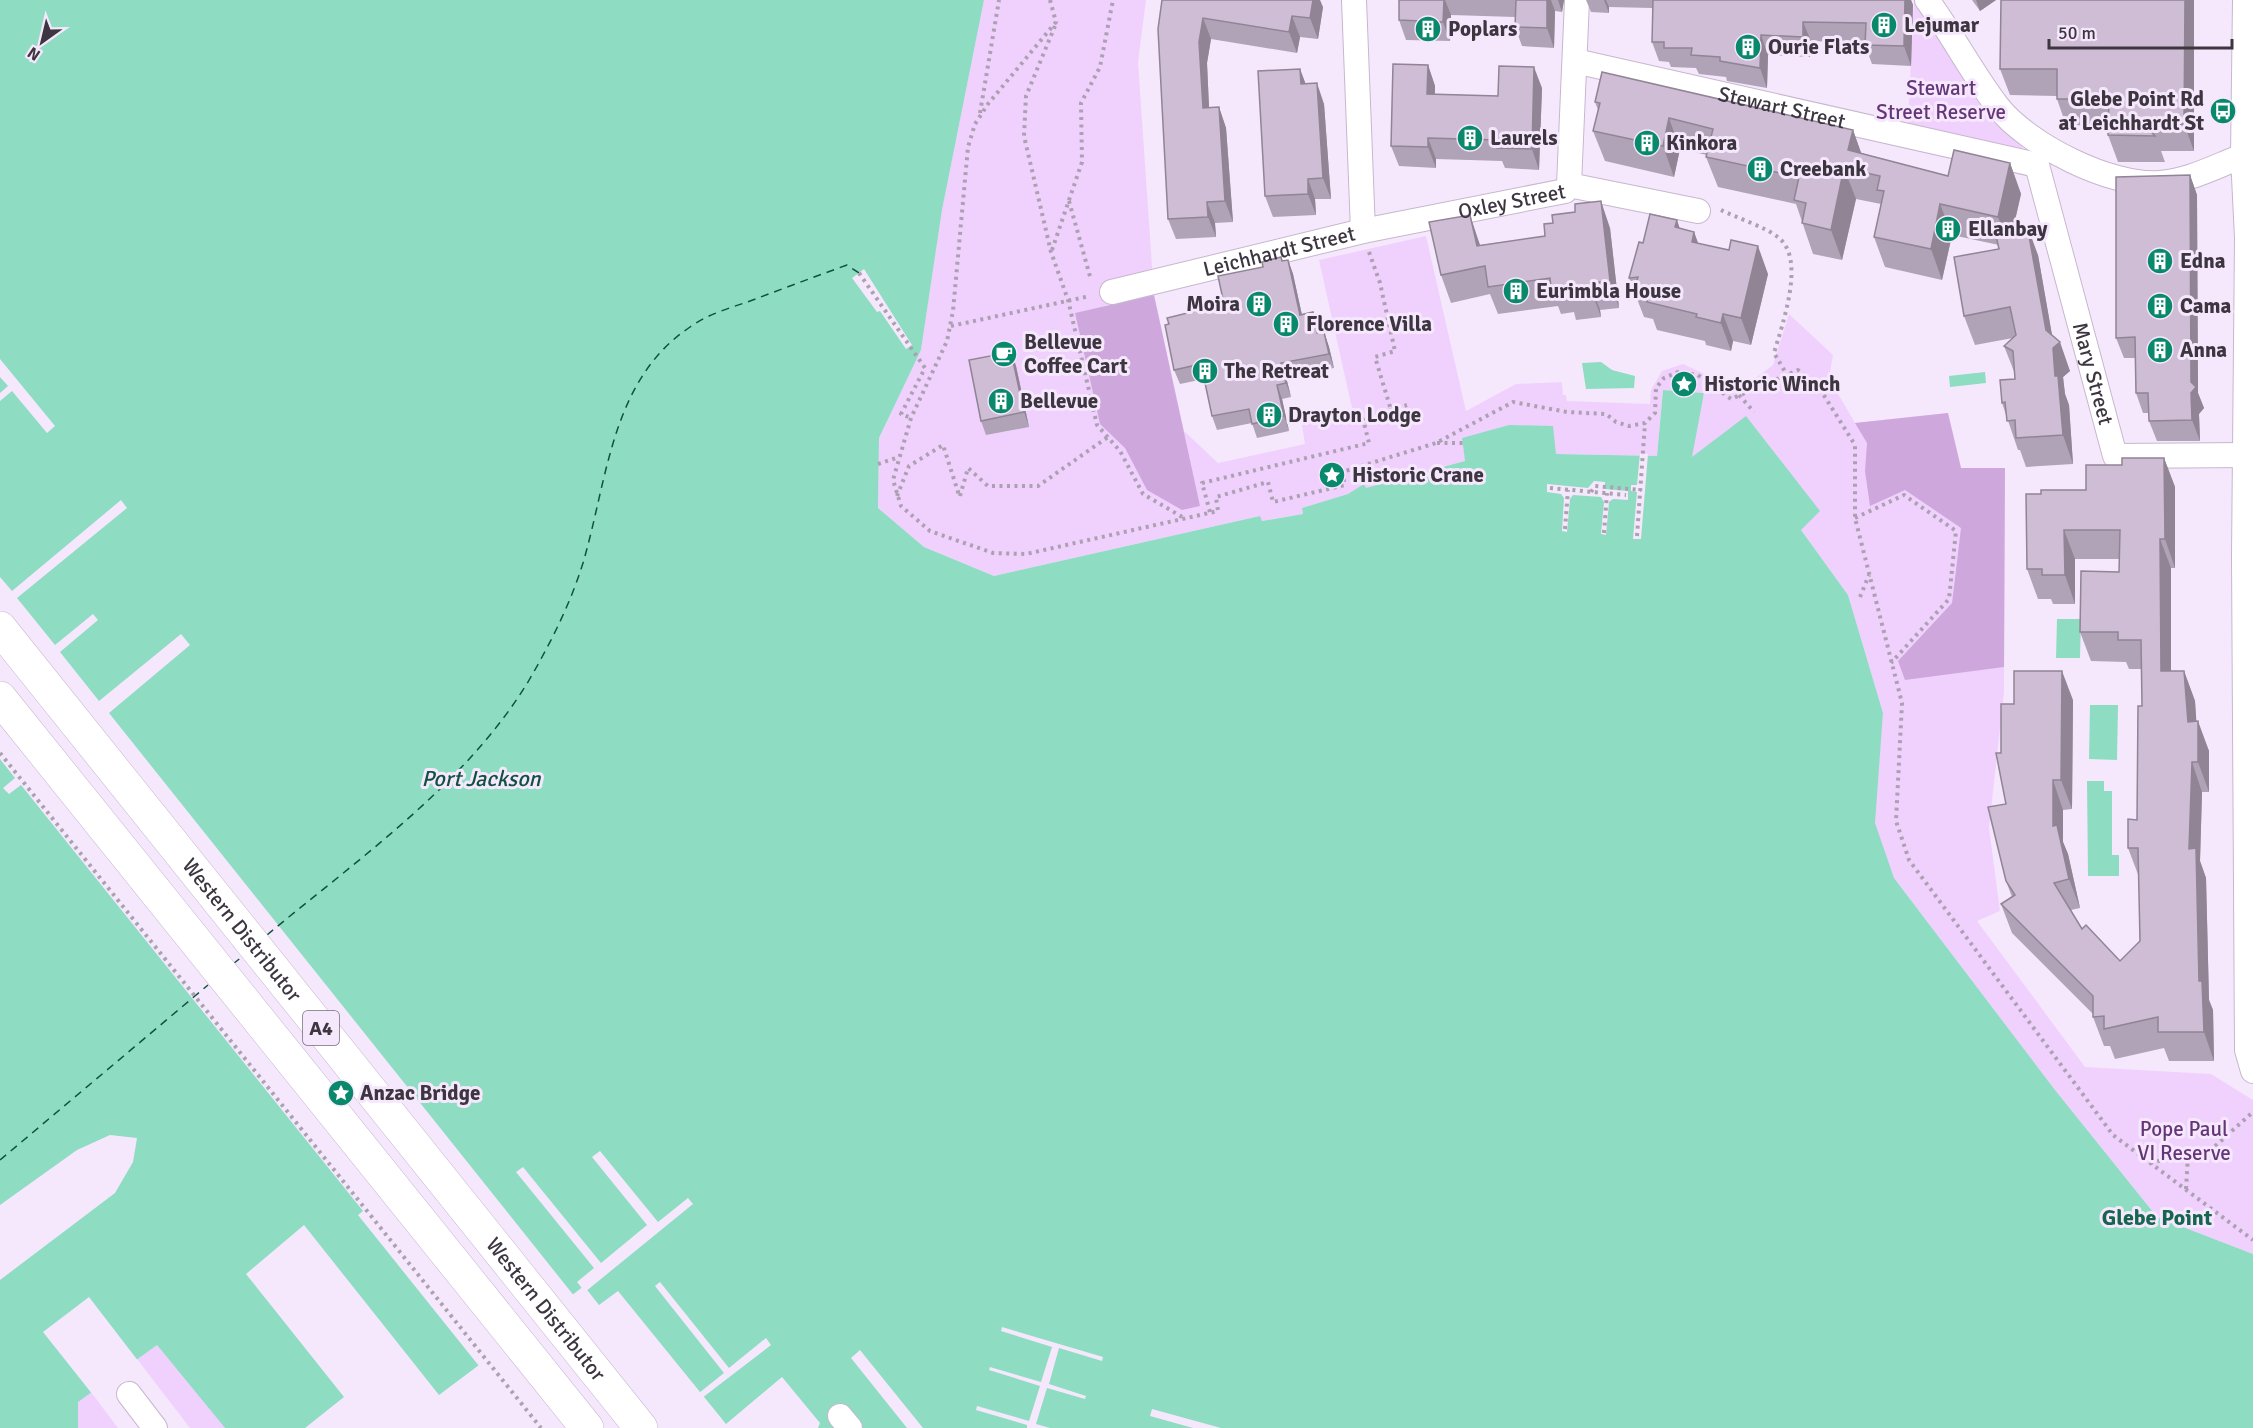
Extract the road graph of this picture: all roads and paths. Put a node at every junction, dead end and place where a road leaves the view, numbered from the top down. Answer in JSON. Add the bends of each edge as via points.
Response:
{"nodes":[{"id":1,"x":999,"y":0,"type":"edge"},
{"id":2,"x":1050,"y":0,"type":"edge"},
{"id":3,"x":1113,"y":0,"type":"edge"},
{"id":4,"x":1354,"y":0,"type":"edge"},
{"id":5,"x":1576,"y":0,"type":"edge"},
{"id":6,"x":1927,"y":0,"type":"edge"},
{"id":7,"x":2245,"y":0,"type":"edge"},
{"id":8,"x":1056,"y":22,"type":"junction"},
{"id":9,"x":1575,"y":61,"type":"junction"},
{"id":10,"x":979,"y":116,"type":"junction"},
{"id":11,"x":2042,"y":156,"type":"junction"},
{"id":12,"x":2243,"y":156,"type":"junction"},
{"id":13,"x":1569,"y":185,"type":"junction"},
{"id":14,"x":1069,"y":201,"type":"junction"},
{"id":15,"x":1698,"y":211,"type":"joint"},
{"id":16,"x":1363,"y":231,"type":"junction"},
{"id":17,"x":2250,"y":238,"type":"edge"},
{"id":18,"x":1051,"y":252,"type":"junction"},
{"id":19,"x":859,"y":273,"type":"dead end"},
{"id":20,"x":1100,"y":290,"type":"junction"},
{"id":21,"x":1068,"y":300,"type":"junction"},
{"id":22,"x":951,"y":326,"type":"junction"},
{"id":23,"x":1787,"y":375,"type":"junction"},
{"id":24,"x":1739,"y":395,"type":"junction"},
{"id":25,"x":1407,"y":405,"type":"dead end"},
{"id":26,"x":1392,"y":410,"type":"junction"},
{"id":27,"x":1754,"y":411,"type":"dead end"},
{"id":28,"x":911,"y":418,"type":"junction"},
{"id":29,"x":1645,"y":423,"type":"junction"},
{"id":30,"x":1108,"y":437,"type":"junction"},
{"id":31,"x":1436,"y":443,"type":"junction"},
{"id":32,"x":1463,"y":443,"type":"dead end"},
{"id":33,"x":2247,"y":456,"type":"junction"},
{"id":34,"x":899,"y":457,"type":"junction"},
{"id":35,"x":878,"y":464,"type":"dead end"},
{"id":36,"x":1550,"y":488,"type":"dead end"},
{"id":37,"x":1568,"y":490,"type":"junction"},
{"id":38,"x":1641,"y":490,"type":"junction"},
{"id":39,"x":1591,"y":492,"type":"junction"},
{"id":40,"x":1608,"y":493,"type":"junction"},
{"id":41,"x":1626,"y":495,"type":"dead end"},
{"id":42,"x":897,"y":497,"type":"junction"},
{"id":43,"x":1210,"y":512,"type":"junction"},
{"id":44,"x":1184,"y":518,"type":"junction"},
{"id":45,"x":1855,"y":518,"type":"junction"},
{"id":46,"x":1565,"y":529,"type":"dead end"},
{"id":47,"x":1604,"y":533,"type":"dead end"},
{"id":48,"x":1637,"y":536,"type":"dead end"},
{"id":49,"x":2249,"y":557,"type":"edge"},
{"id":50,"x":1869,"y":575,"type":"junction"},
{"id":51,"x":1860,"y":597,"type":"dead end"},
{"id":52,"x":0,"y":628,"type":"edge"},
{"id":53,"x":1891,"y":663,"type":"junction"},
{"id":54,"x":0,"y":698,"type":"edge"},
{"id":55,"x":0,"y":753,"type":"edge"},
{"id":56,"x":2253,"y":1071,"type":"edge"},
{"id":57,"x":2253,"y":1112,"type":"edge"},
{"id":58,"x":2188,"y":1155,"type":"junction"},
{"id":59,"x":2149,"y":1163,"type":"junction"},
{"id":60,"x":2186,"y":1190,"type":"junction"},
{"id":61,"x":2253,"y":1240,"type":"edge"},
{"id":62,"x":129,"y":1394,"type":"dead end"},
{"id":63,"x":155,"y":1428,"type":"edge"},
{"id":64,"x":541,"y":1428,"type":"edge"},
{"id":65,"x":587,"y":1428,"type":"edge"},
{"id":66,"x":641,"y":1428,"type":"edge"}],
"edges":[{"from":1,"to":10,"type":"path"},
{"from":2,"to":8,"type":"path"},
{"from":3,"to":14,"type":"path","via":[[1100,67],[1082,103],[1082,162]]},
{"from":4,"to":16,"type":"street","name":"Leichhardt Street"},
{"from":5,"to":9,"type":"street","name":"Oxley Street"},
{"from":6,"to":11,"type":"street","via":[[2000,109],[2022,129]]},
{"from":7,"to":12,"type":"street"},
{"from":8,"to":10,"type":"path"},
{"from":8,"to":18,"type":"path","via":[[1026,96],[1024,136]]},
{"from":9,"to":11,"type":"street","name":"Stewart Street"},
{"from":9,"to":13,"type":"street","name":"Oxley Street"},
{"from":10,"to":22,"type":"path","via":[[968,147]]},
{"from":11,"to":12,"type":"street","via":[[2152,183],[2183,179]]},
{"from":11,"to":33,"type":"street","name":"Mary Street","via":[[2115,456]]},
{"from":12,"to":17,"type":"street"},
{"from":13,"to":15,"type":"street"},
{"from":13,"to":16,"type":"street","name":"Oxley Street","via":[[1564,192]]},
{"from":14,"to":18,"type":"path"},
{"from":14,"to":20,"type":"path"},
{"from":15,"to":23,"type":"path","via":[[1702,201],[1779,238],[1789,252],[1789,292],[1774,353]]},
{"from":16,"to":20,"type":"street","name":"Leichhardt Street"},
{"from":16,"to":26,"type":"path","via":[[1395,351],[1375,357]]},
{"from":17,"to":33,"type":"street"},
{"from":18,"to":21,"type":"path"},
{"from":19,"to":28,"type":"path","via":[[925,368],[901,414]]},
{"from":20,"to":21,"type":"path"},
{"from":21,"to":22,"type":"path"},
{"from":21,"to":30,"type":"path","via":[[1097,425]]},
{"from":22,"to":28,"type":"path","via":[[943,353]]},
{"from":23,"to":24,"type":"path"},
{"from":23,"to":45,"type":"path","via":[[1798,370],[1820,389],[1855,446]]},
{"from":24,"to":27,"type":"path"},
{"from":24,"to":29,"type":"path","via":[[1731,399],[1698,375],[1678,372],[1664,378],[1656,388],[1655,413]]},
{"from":25,"to":26,"type":"path"},
{"from":26,"to":43,"type":"path","via":[[1364,419],[1369,443],[1202,483]]},
{"from":28,"to":34,"type":"path"},
{"from":29,"to":31,"type":"path","via":[[1629,426],[1606,414],[1567,412],[1513,402]]},
{"from":29,"to":38,"type":"path"},
{"from":30,"to":42,"type":"path","via":[[1038,486],[987,486],[968,468],[960,496],[943,445],[909,466]]},
{"from":30,"to":44,"type":"path","via":[[1143,494]]},
{"from":31,"to":32,"type":"path"},
{"from":31,"to":43,"type":"path","via":[[1341,472],[1345,485],[1273,502],[1268,482],[1216,497],[1218,511]]},
{"from":33,"to":49,"type":"street"},
{"from":34,"to":35,"type":"path"},
{"from":34,"to":42,"type":"path","via":[[893,480]]},
{"from":36,"to":37,"type":"path"},
{"from":37,"to":39,"type":"path"},
{"from":37,"to":46,"type":"path"},
{"from":38,"to":39,"type":"path","via":[[1595,486]]},
{"from":38,"to":48,"type":"path"},
{"from":39,"to":40,"type":"path"},
{"from":40,"to":41,"type":"path"},
{"from":40,"to":47,"type":"path"},
{"from":42,"to":44,"type":"path","via":[[909,515],[930,531],[976,549],[1009,555]]},
{"from":43,"to":44,"type":"path"},
{"from":45,"to":50,"type":"path"},
{"from":45,"to":53,"type":"path","via":[[1904,495],[1956,531],[1949,599]]},
{"from":49,"to":56,"type":"street","via":[[2247,1050]]},
{"from":50,"to":51,"type":"path"},
{"from":50,"to":53,"type":"path"},
{"from":52,"to":66,"type":"highway","name":"Western Distributor","number":"A4"},
{"from":53,"to":59,"type":"path","via":[[1902,703],[1896,821],[1909,860],[2113,1135]]},
{"from":54,"to":65,"type":"highway","name":"Western Distributor","number":"A4"},
{"from":55,"to":64,"type":"path"},
{"from":57,"to":58,"type":"path","via":[[2213,1148]]},
{"from":58,"to":59,"type":"path"},
{"from":58,"to":60,"type":"path"},
{"from":59,"to":60,"type":"path"},
{"from":60,"to":61,"type":"path"},
{"from":62,"to":63,"type":"street"}]}
